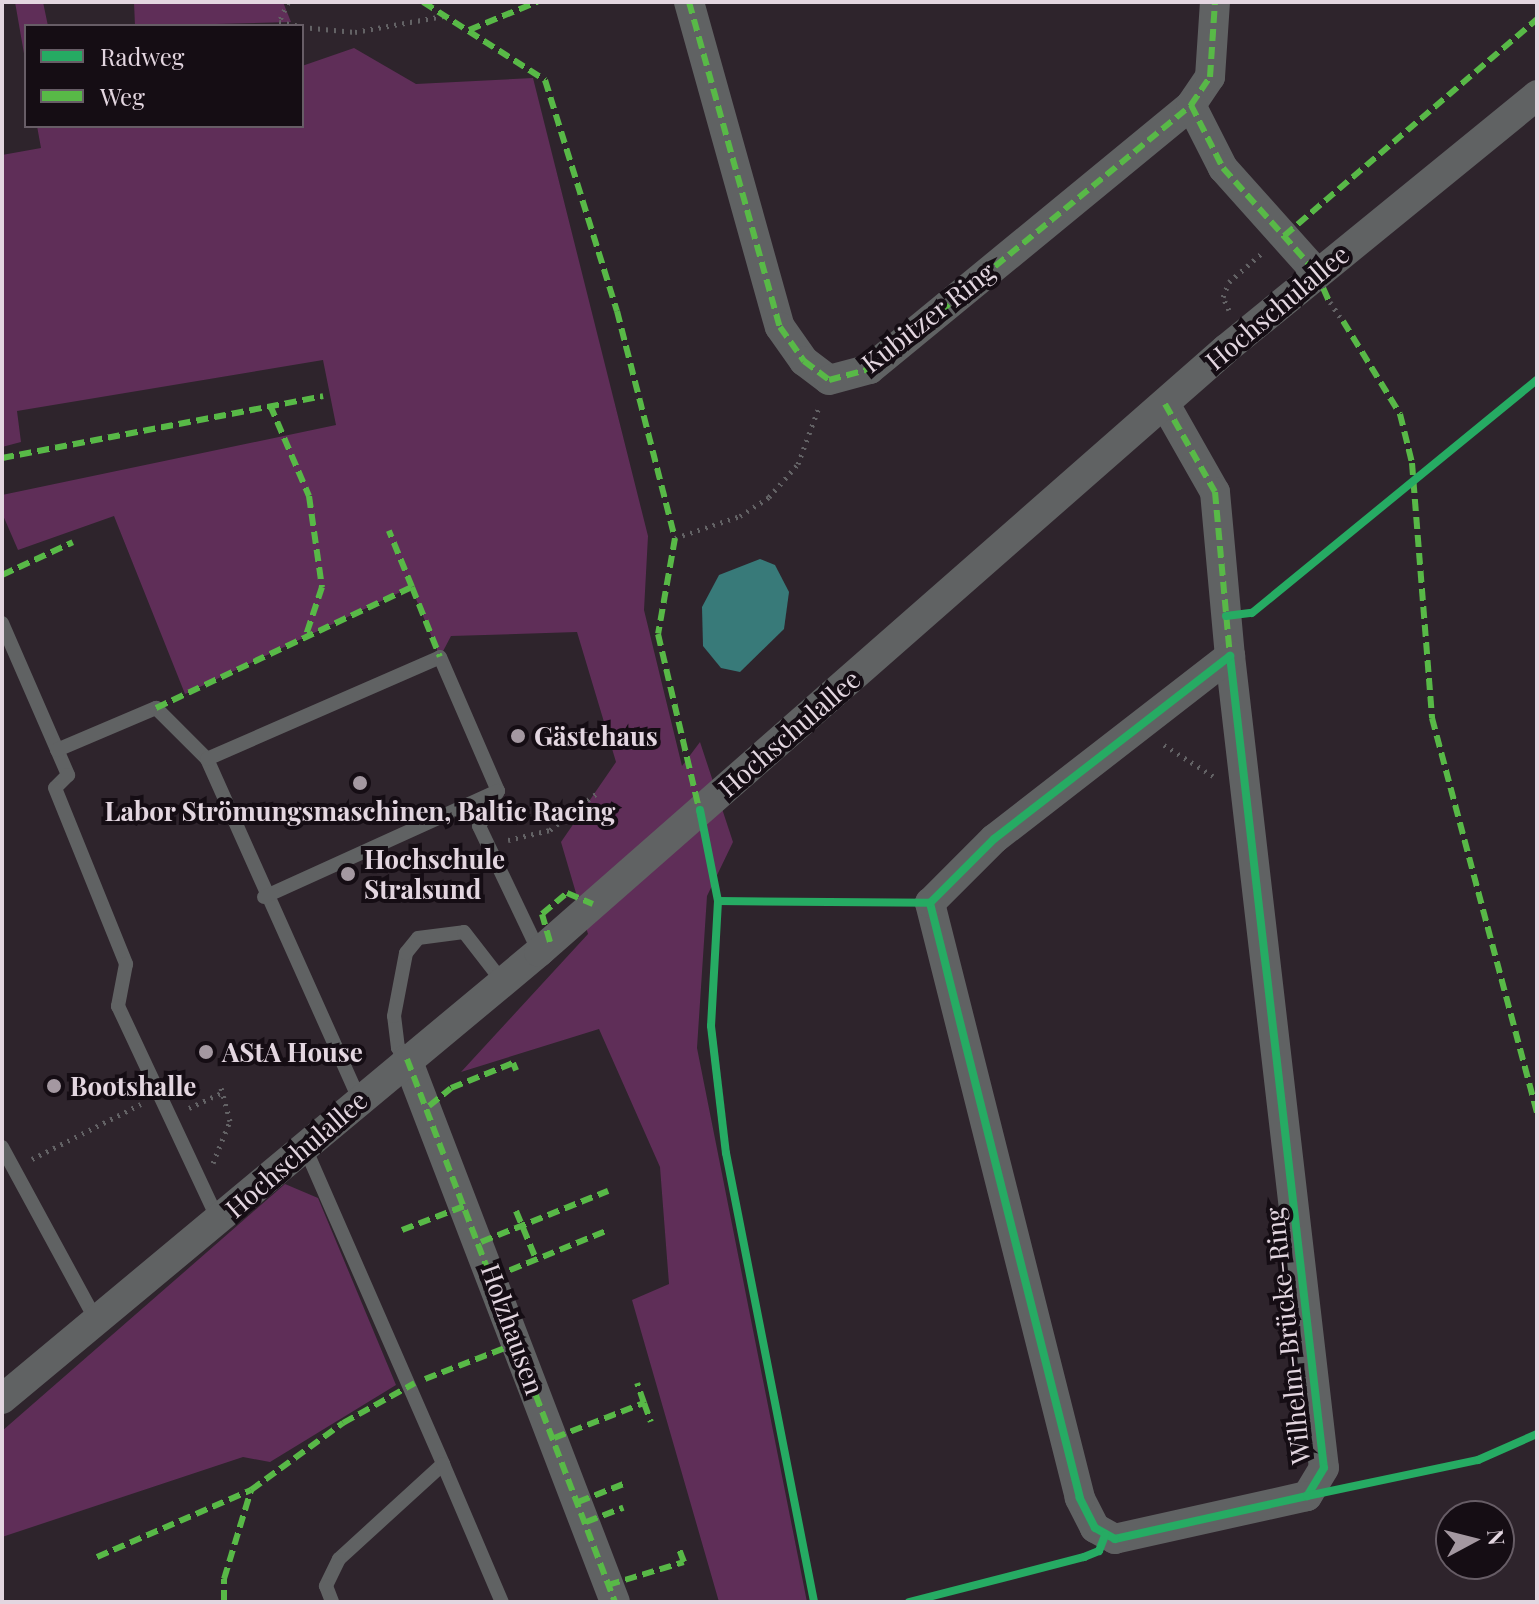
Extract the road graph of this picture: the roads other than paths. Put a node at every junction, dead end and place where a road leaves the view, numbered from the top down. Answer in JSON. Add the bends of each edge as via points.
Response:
{"nodes":[{"id":1,"x":689,"y":2,"type":"edge"},
{"id":2,"x":1215,"y":2,"type":"edge"},
{"id":3,"x":1537,"y":95,"type":"edge"},
{"id":4,"x":1191,"y":105,"type":"junction"},
{"id":5,"x":1316,"y":272,"type":"junction"},
{"id":6,"x":1165,"y":404,"type":"junction"},
{"id":7,"x":2,"y":623,"type":"edge"},
{"id":8,"x":1230,"y":656,"type":"junction"},
{"id":9,"x":57,"y":750,"type":"junction"},
{"id":10,"x":207,"y":759,"type":"junction"},
{"id":11,"x":498,"y":791,"type":"junction"},
{"id":12,"x":264,"y":897,"type":"junction"},
{"id":13,"x":539,"y":952,"type":"junction"},
{"id":14,"x":502,"y":981,"type":"junction"},
{"id":15,"x":408,"y":1057,"type":"junction"},
{"id":16,"x":359,"y":1099,"type":"junction"},
{"id":17,"x":2,"y":1147,"type":"edge"},
{"id":18,"x":306,"y":1150,"type":"junction"},
{"id":19,"x":219,"y":1222,"type":"junction"},
{"id":20,"x":97,"y":1323,"type":"junction"},
{"id":21,"x":2,"y":1399,"type":"edge"},
{"id":22,"x":443,"y":1464,"type":"junction"},
{"id":23,"x":332,"y":1602,"type":"edge"},
{"id":24,"x":502,"y":1602,"type":"edge"},
{"id":25,"x":615,"y":1602,"type":"edge"}],
"edges":[{"from":1,"to":4,"type":"street","name":"Kubitzer Ring","via":[[780,327],[829,380],[870,369]]},
{"from":2,"to":4,"type":"street","name":"Kubitzer Ring","via":[[1210,77]]},
{"from":3,"to":5,"type":"street","name":"Hochschulallee"},
{"from":4,"to":5,"type":"street","via":[[1223,168]]},
{"from":5,"to":6,"type":"street","name":"Hochschulallee"},
{"from":6,"to":8,"type":"street","name":"Wilhelm-Brücke-Ring","via":[[1215,492]]},
{"from":6,"to":13,"type":"street","name":"Hochschulallee"},
{"from":7,"to":9,"type":"lane"},
{"from":8,"to":8,"type":"street","name":"Wilhelm-Brücke-Ring","via":[[1324,1468],[1307,1496],[1115,1539],[1095,1528],[1080,1498],[930,903],[990,842],[1139,719]]},
{"from":9,"to":10,"type":"lane","via":[[156,708]]},
{"from":9,"to":19,"type":"lane","via":[[68,775],[55,788],[126,964],[118,1006]]},
{"from":10,"to":11,"type":"lane","via":[[440,657]]},
{"from":10,"to":12,"type":"lane"},
{"from":11,"to":12,"type":"lane"},
{"from":11,"to":13,"type":"lane","via":[[479,826]]},
{"from":12,"to":16,"type":"lane"},
{"from":13,"to":14,"type":"street","name":"Hochschulallee"},
{"from":14,"to":15,"type":"street","name":"Hochschulallee"},
{"from":14,"to":15,"type":"lane","via":[[464,932],[418,938],[406,953],[394,1016],[398,1048]]},
{"from":15,"to":16,"type":"street","name":"Hochschulallee"},
{"from":15,"to":25,"type":"street","name":"Holzhausen"},
{"from":16,"to":18,"type":"street","name":"Hochschulallee"},
{"from":17,"to":20,"type":"lane"},
{"from":18,"to":19,"type":"street","name":"Hochschulallee"},
{"from":18,"to":22,"type":"lane"},
{"from":19,"to":20,"type":"street","name":"Hochschulallee"},
{"from":20,"to":21,"type":"street","name":"Hochschulallee"},
{"from":22,"to":23,"type":"lane","via":[[339,1559],[326,1586]]},
{"from":22,"to":24,"type":"lane"}]}
